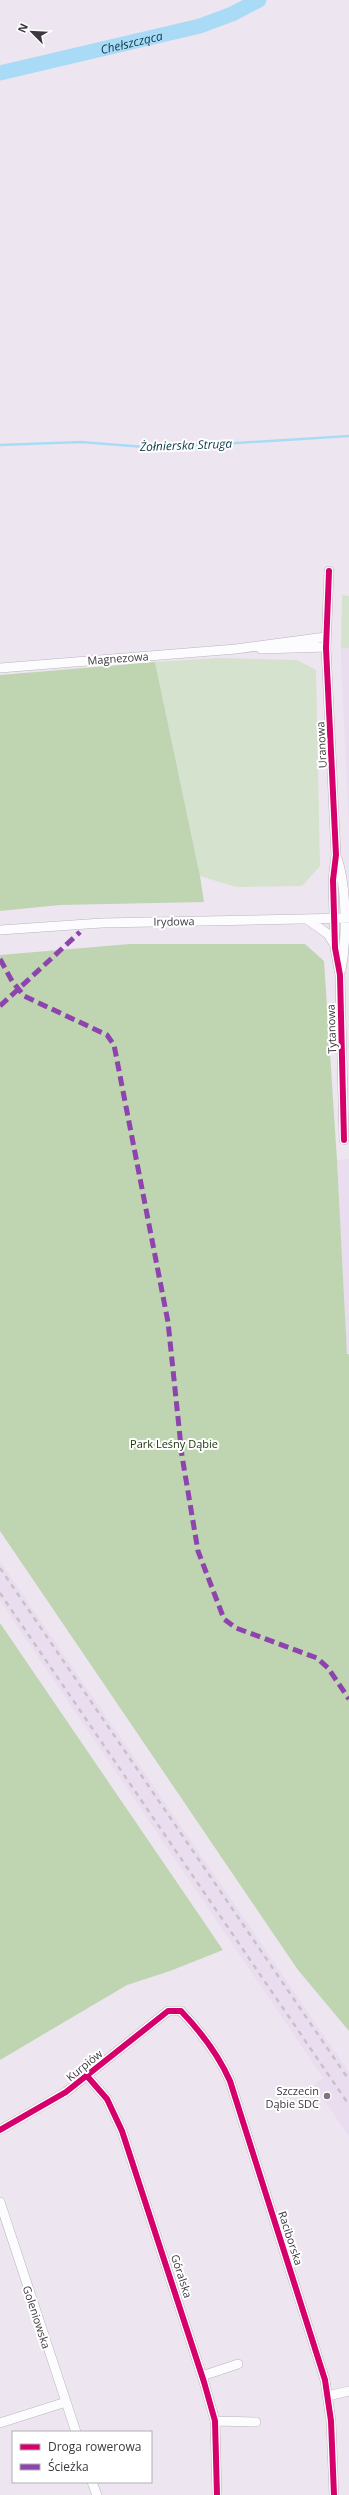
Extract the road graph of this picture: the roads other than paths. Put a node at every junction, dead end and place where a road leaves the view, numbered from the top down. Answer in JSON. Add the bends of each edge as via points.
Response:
{"nodes":[{"id":1,"x":329,"y":570,"type":"dead end"},
{"id":2,"x":326,"y":642,"type":"junction"},
{"id":3,"x":0,"y":668,"type":"edge"},
{"id":4,"x":336,"y":855,"type":"junction"},
{"id":5,"x":346,"y":918,"type":"edge"},
{"id":6,"x":306,"y":919,"type":"junction"},
{"id":7,"x":334,"y":919,"type":"junction"},
{"id":8,"x":0,"y":930,"type":"edge"},
{"id":9,"x":335,"y":948,"type":"junction"},
{"id":10,"x":340,"y":975,"type":"junction"},
{"id":11,"x":344,"y":1140,"type":"dead end"},
{"id":12,"x":175,"y":2009,"type":"joint"},
{"id":13,"x":87,"y":2076,"type":"junction"},
{"id":14,"x":0,"y":2130,"type":"edge"},
{"id":15,"x":0,"y":2202,"type":"edge"},
{"id":16,"x":238,"y":2364,"type":"dead end"},
{"id":17,"x":202,"y":2376,"type":"junction"},
{"id":18,"x":349,"y":2391,"type":"edge"},
{"id":19,"x":328,"y":2396,"type":"junction"},
{"id":20,"x":66,"y":2402,"type":"junction"},
{"id":21,"x":215,"y":2421,"type":"junction"},
{"id":22,"x":256,"y":2422,"type":"dead end"},
{"id":23,"x":0,"y":2423,"type":"edge"},
{"id":24,"x":76,"y":2431,"type":"edge"},
{"id":25,"x":92,"y":2483,"type":"edge"},
{"id":26,"x":97,"y":2495,"type":"edge"},
{"id":27,"x":216,"y":2495,"type":"edge"},
{"id":28,"x":334,"y":2495,"type":"edge"}],
"edges":[{"from":1,"to":2,"type":"street","name":"Uranowa"},
{"from":2,"to":3,"type":"street","name":"Magnezowa","via":[[293,649],[236,648]]},
{"from":2,"to":4,"type":"street","name":"Uranowa"},
{"from":4,"to":5,"type":"street","name":"Uranowa"},
{"from":4,"to":7,"type":"street","name":"Uranowa","via":[[333,871]]},
{"from":5,"to":7,"type":"street","name":"Irydowa"},
{"from":5,"to":10,"type":"street","name":"Tytanowa"},
{"from":6,"to":7,"type":"street","name":"Irydowa"},
{"from":6,"to":8,"type":"street","name":"Irydowa","via":[[102,923]]},
{"from":6,"to":9,"type":"street","name":"Tytanowa","via":[[328,934]]},
{"from":7,"to":9,"type":"street","name":"Tytanowa"},
{"from":9,"to":10,"type":"street","name":"Tytanowa"},
{"from":10,"to":11,"type":"street","name":"Tytanowa"},
{"from":12,"to":13,"type":"street","name":"Kurpiów","via":[[161,2015]]},
{"from":12,"to":19,"type":"street","name":"Raciborska","via":[[181,2011],[208,2042],[230,2082],[312,2335]]},
{"from":13,"to":14,"type":"street","name":"Kurpiów","via":[[55,2099]]},
{"from":13,"to":17,"type":"street","name":"Góralska","via":[[107,2099],[122,2131]]},
{"from":15,"to":20,"type":"street","name":"Goleniowska"},
{"from":16,"to":17,"type":"street"},
{"from":17,"to":21,"type":"street","name":"Góralska"},
{"from":18,"to":19,"type":"street"},
{"from":19,"to":28,"type":"street","name":"Raciborska"},
{"from":20,"to":23,"type":"street"},
{"from":20,"to":24,"type":"street","name":"Goleniowska"},
{"from":21,"to":22,"type":"street"},
{"from":21,"to":27,"type":"street","name":"Góralska"},
{"from":25,"to":26,"type":"street"}]}
